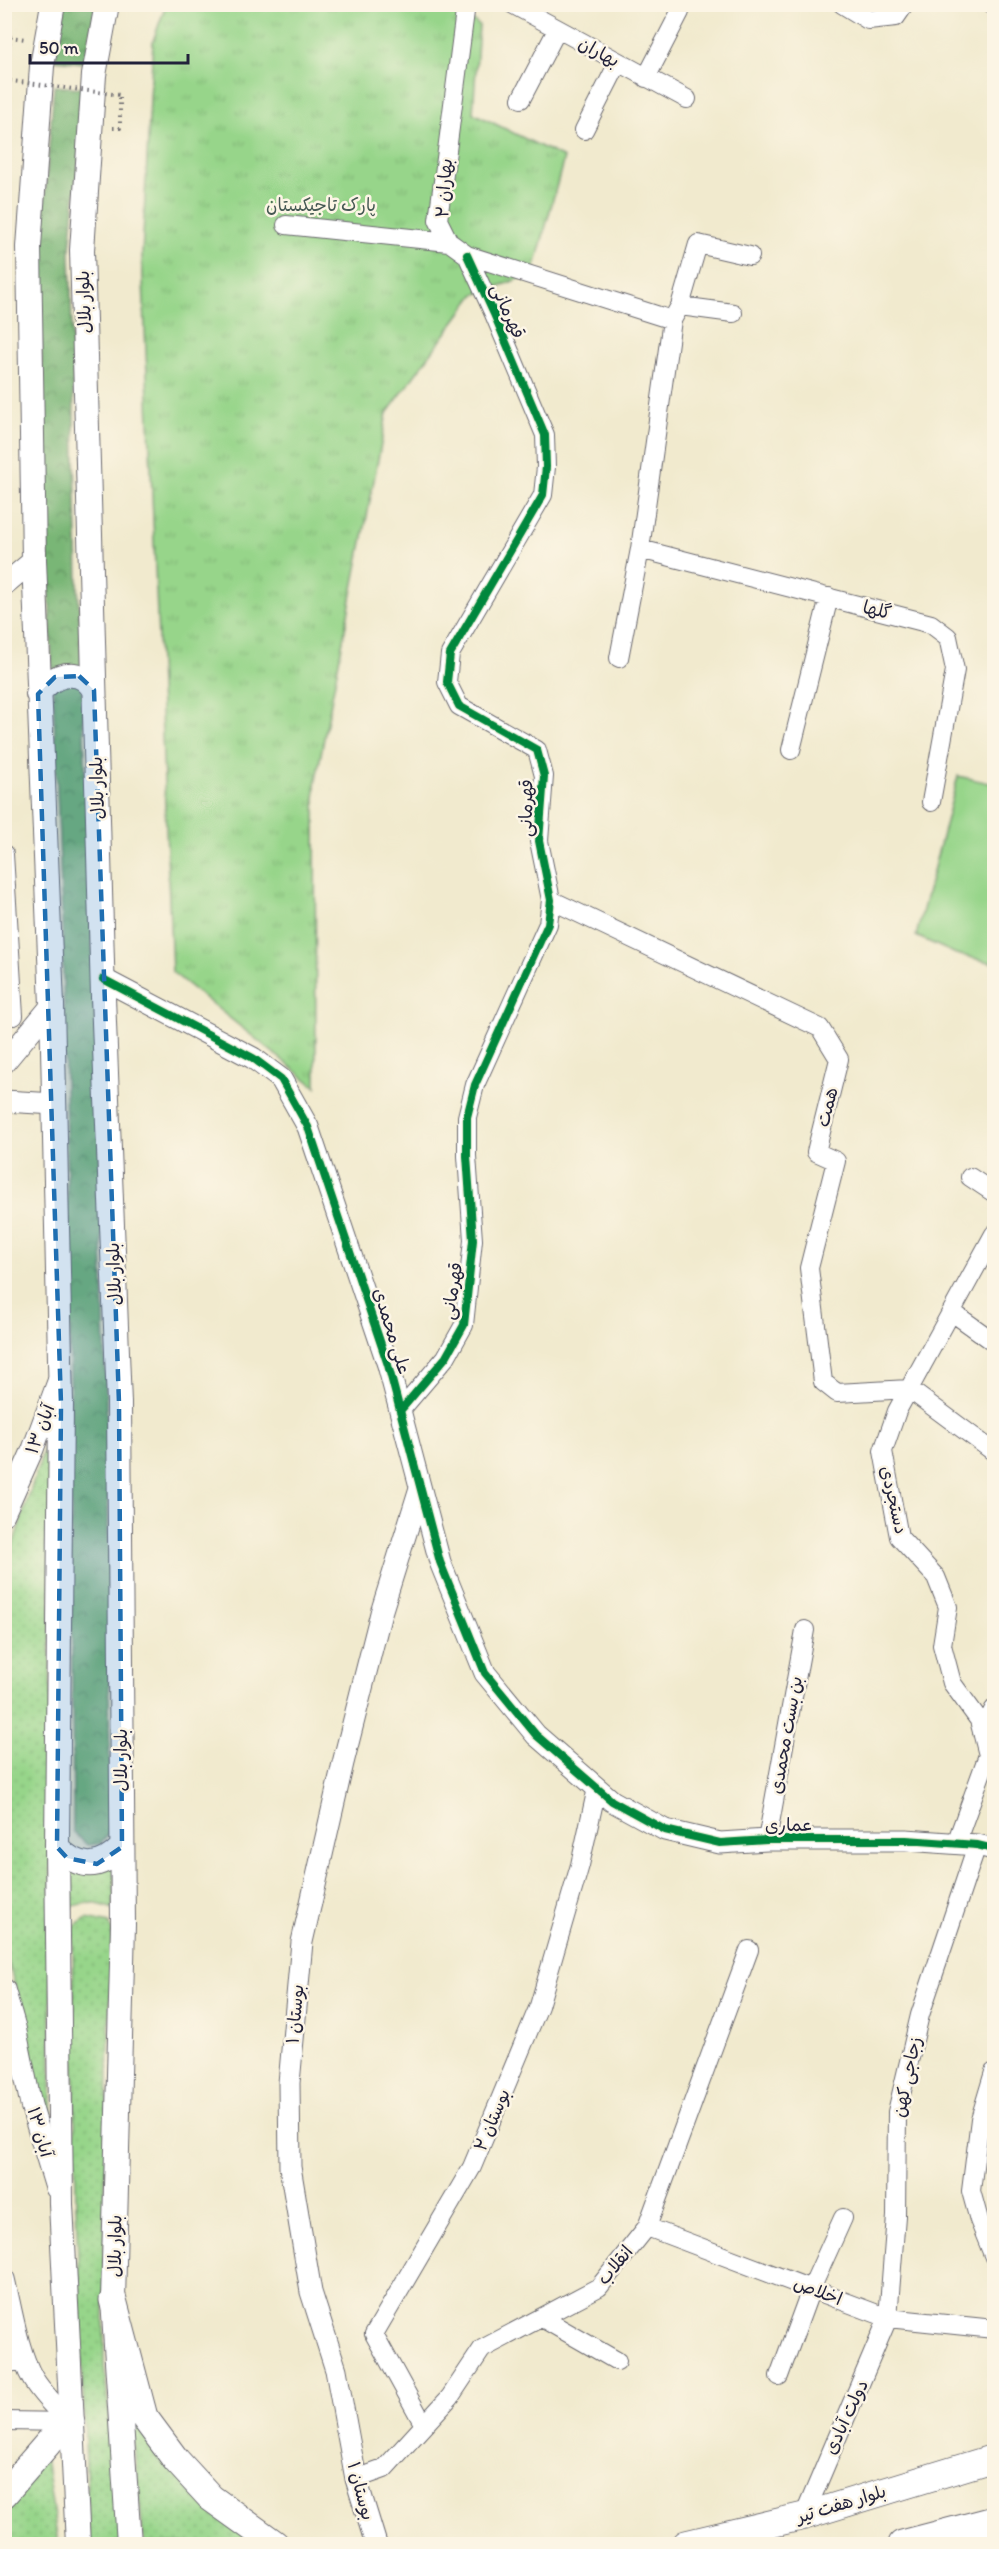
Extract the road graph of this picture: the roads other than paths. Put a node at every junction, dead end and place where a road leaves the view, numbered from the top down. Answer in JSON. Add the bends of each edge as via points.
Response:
{"nodes":[{"id":1,"x":53,"y":4,"type":"edge"},
{"id":2,"x":107,"y":4,"type":"edge"},
{"id":3,"x":466,"y":4,"type":"edge"},
{"id":4,"x":512,"y":4,"type":"edge"},
{"id":5,"x":842,"y":4,"type":"edge"},
{"id":6,"x":905,"y":4,"type":"edge"},
{"id":7,"x":990,"y":4,"type":"edge"},
{"id":8,"x":994,"y":7,"type":"edge"},
{"id":9,"x":535,"y":10,"type":"edge"},
{"id":10,"x":680,"y":12,"type":"dead end"},
{"id":11,"x":557,"y":30,"type":"junction"},
{"id":12,"x":618,"y":63,"type":"junction"},
{"id":13,"x":646,"y":78,"type":"junction"},
{"id":14,"x":521,"y":99,"type":"dead end"},
{"id":15,"x":687,"y":99,"type":"dead end"},
{"id":16,"x":584,"y":130,"type":"dead end"},
{"id":17,"x":286,"y":225,"type":"dead end"},
{"id":18,"x":449,"y":242,"type":"junction"},
{"id":19,"x":467,"y":255,"type":"junction"},
{"id":20,"x":750,"y":256,"type":"dead end"},
{"id":21,"x":676,"y":313,"type":"junction"},
{"id":22,"x":733,"y":313,"type":"dead end"},
{"id":23,"x":640,"y":549,"type":"junction"},
{"id":24,"x":34,"y":560,"type":"junction"},
{"id":25,"x":4,"y":585,"type":"edge"},
{"id":26,"x":829,"y":597,"type":"junction"},
{"id":27,"x":619,"y":657,"type":"dead end"},
{"id":28,"x":94,"y":690,"type":"junction"},
{"id":29,"x":38,"y":694,"type":"junction"},
{"id":30,"x":791,"y":750,"type":"dead end"},
{"id":31,"x":931,"y":802,"type":"dead end"},
{"id":32,"x":4,"y":854,"type":"edge"},
{"id":33,"x":551,"y":900,"type":"junction"},
{"id":34,"x":103,"y":979,"type":"junction"},
{"id":35,"x":52,"y":1005,"type":"junction"},
{"id":36,"x":9,"y":1013,"type":"edge"},
{"id":37,"x":32,"y":1028,"type":"junction"},
{"id":38,"x":4,"y":1063,"type":"edge"},
{"id":39,"x":4,"y":1101,"type":"edge"},
{"id":40,"x":55,"y":1104,"type":"junction"},
{"id":41,"x":970,"y":1177,"type":"dead end"},
{"id":42,"x":994,"y":1193,"type":"edge"},
{"id":43,"x":993,"y":1239,"type":"edge"},
{"id":44,"x":952,"y":1312,"type":"junction"},
{"id":45,"x":994,"y":1342,"type":"edge"},
{"id":46,"x":60,"y":1376,"type":"junction"},
{"id":47,"x":909,"y":1389,"type":"junction"},
{"id":48,"x":400,"y":1411,"type":"junction"},
{"id":49,"x":994,"y":1452,"type":"edge"},
{"id":50,"x":420,"y":1488,"type":"junction"},
{"id":51,"x":4,"y":1514,"type":"edge"},
{"id":52,"x":805,"y":1630,"type":"dead end"},
{"id":53,"x":994,"y":1709,"type":"edge"},
{"id":54,"x":982,"y":1732,"type":"junction"},
{"id":55,"x":597,"y":1788,"type":"junction"},
{"id":56,"x":767,"y":1840,"type":"junction"},
{"id":57,"x":976,"y":1846,"type":"edge"},
{"id":58,"x":57,"y":1847,"type":"junction"},
{"id":59,"x":122,"y":1847,"type":"junction"},
{"id":60,"x":749,"y":1950,"type":"dead end"},
{"id":61,"x":4,"y":1989,"type":"edge"},
{"id":62,"x":994,"y":2072,"type":"edge"},
{"id":63,"x":61,"y":2204,"type":"junction"},
{"id":64,"x":843,"y":2218,"type":"dead end"},
{"id":65,"x":647,"y":2227,"type":"junction"},
{"id":66,"x":994,"y":2257,"type":"edge"},
{"id":67,"x":6,"y":2288,"type":"edge"},
{"id":68,"x":811,"y":2289,"type":"junction"},
{"id":69,"x":113,"y":2300,"type":"junction"},
{"id":70,"x":542,"y":2318,"type":"junction"},
{"id":71,"x":888,"y":2318,"type":"junction"},
{"id":72,"x":994,"y":2330,"type":"edge"},
{"id":73,"x":617,"y":2361,"type":"dead end"},
{"id":74,"x":4,"y":2362,"type":"edge"},
{"id":75,"x":27,"y":2363,"type":"junction"},
{"id":76,"x":778,"y":2376,"type":"dead end"},
{"id":77,"x":4,"y":2421,"type":"edge"},
{"id":78,"x":71,"y":2422,"type":"junction"},
{"id":79,"x":424,"y":2426,"type":"junction"},
{"id":80,"x":994,"y":2458,"type":"edge"},
{"id":81,"x":356,"y":2479,"type":"junction"},
{"id":82,"x":4,"y":2494,"type":"edge"},
{"id":83,"x":804,"y":2516,"type":"junction"},
{"id":84,"x":994,"y":2520,"type":"edge"},
{"id":85,"x":78,"y":2544,"type":"edge"},
{"id":86,"x":129,"y":2544,"type":"edge"},
{"id":87,"x":275,"y":2544,"type":"edge"},
{"id":88,"x":376,"y":2544,"type":"edge"},
{"id":89,"x":686,"y":2544,"type":"edge"},
{"id":90,"x":902,"y":2544,"type":"edge"}],
"edges":[{"from":1,"to":24,"type":"main road","via":[[42,66],[28,247]]},
{"from":2,"to":28,"type":"main road","name":"بلوار بلال","via":[[94,75],[82,250]]},
{"from":3,"to":18,"type":"street","name":"بهاران ۲","via":[[438,220]]},
{"from":4,"to":9,"type":"street","name":"بهاران"},
{"from":5,"to":6,"type":"street","via":[[868,20],[896,17]]},
{"from":7,"to":8,"type":"street"},
{"from":9,"to":11,"type":"street","name":"بهاران"},
{"from":10,"to":13,"type":"street"},
{"from":11,"to":12,"type":"street","name":"بهاران"},
{"from":11,"to":14,"type":"street"},
{"from":12,"to":13,"type":"street","name":"بهاران"},
{"from":12,"to":16,"type":"street"},
{"from":13,"to":15,"type":"street","name":"بهاران"},
{"from":17,"to":18,"type":"street"},
{"from":18,"to":19,"type":"street","name":"بهاران ۲"},
{"from":19,"to":21,"type":"street","name":"بهاران ۲"},
{"from":19,"to":33,"type":"street","name":"قهرمانی","via":[[545,435],[546,467],[543,495],[450,654],[447,682],[459,706],[537,750],[544,776],[539,841]]},
{"from":20,"to":21,"type":"street","via":[[698,244]]},
{"from":21,"to":22,"type":"street","name":"بهاران ۲"},
{"from":21,"to":23,"type":"street"},
{"from":23,"to":26,"type":"street","name":"گلها"},
{"from":23,"to":27,"type":"street"},
{"from":24,"to":25,"type":"street"},
{"from":24,"to":29,"type":"main road"},
{"from":26,"to":30,"type":"street"},
{"from":26,"to":31,"type":"street","name":"گلها","via":[[931,624],[948,637],[956,670]]},
{"from":28,"to":29,"type":"main road","via":[[89,681],[69,675],[51,680]]},
{"from":28,"to":34,"type":"main road","name":"بلوار بلال"},
{"from":29,"to":35,"type":"main road"},
{"from":32,"to":36,"type":"street"},
{"from":33,"to":47,"type":"street","name":"همت","via":[[820,1028],[839,1059],[816,1152],[836,1161],[810,1268],[823,1382],[837,1393]]},
{"from":33,"to":48,"type":"street","name":"قهرمانی","via":[[548,924],[475,1085],[467,1117],[473,1240],[464,1325],[446,1357]]},
{"from":34,"to":48,"type":"street","name":"علی محمدی","via":[[253,1058],[281,1079],[308,1127]]},
{"from":34,"to":59,"type":"main road","name":"بلوار بلال","via":[[119,1403]]},
{"from":35,"to":37,"type":"street"},
{"from":35,"to":40,"type":"main road"},
{"from":36,"to":37,"type":"street"},
{"from":37,"to":38,"type":"street"},
{"from":39,"to":40,"type":"street"},
{"from":40,"to":46,"type":"main road"},
{"from":41,"to":42,"type":"street"},
{"from":43,"to":44,"type":"street","name":"دستجردی"},
{"from":44,"to":45,"type":"street"},
{"from":44,"to":47,"type":"street","name":"دستجردی"},
{"from":46,"to":51,"type":"street","name":"۱۳ آبان"},
{"from":46,"to":58,"type":"main road"},
{"from":47,"to":49,"type":"street"},
{"from":47,"to":54,"type":"street","name":"دستجردی","via":[[884,1451],[899,1537],[936,1577],[948,1607],[942,1645],[952,1683],[979,1720]]},
{"from":48,"to":50,"type":"street","name":"علی محمدی"},
{"from":50,"to":55,"type":"street","name":"علی محمدی","via":[[440,1562],[485,1673],[536,1735]]},
{"from":50,"to":81,"type":"street","name":"بوستان ۱","via":[[381,1613],[302,1941],[289,2083],[290,2167],[311,2292],[336,2370]]},
{"from":52,"to":56,"type":"street","name":"بن بست محمدی"},
{"from":53,"to":54,"type":"street"},
{"from":54,"to":57,"type":"street","name":"دستجردی","via":[[988,1755]]},
{"from":55,"to":56,"type":"street","name":"عماری","via":[[612,1801],[665,1830],[720,1843]]},
{"from":55,"to":79,"type":"street","name":"بوستان ۲","via":[[580,1865],[539,2006],[472,2167],[374,2334]]},
{"from":56,"to":57,"type":"street","name":"عماری","via":[[906,1840]]},
{"from":57,"to":71,"type":"street","name":"زجاجی کهن","via":[[920,2015],[897,2112],[896,2216]]},
{"from":58,"to":59,"type":"main road","via":[[67,1858],[81,1864],[97,1864]]},
{"from":58,"to":63,"type":"main road"},
{"from":59,"to":69,"type":"main road","name":"بلوار بلال"},
{"from":60,"to":65,"type":"street","name":"انقلاب"},
{"from":61,"to":63,"type":"street","name":"۱۳ آبان","via":[[31,2105]]},
{"from":62,"to":66,"type":"street","via":[[980,2119],[971,2191]]},
{"from":63,"to":78,"type":"main road"},
{"from":64,"to":68,"type":"street"},
{"from":65,"to":68,"type":"street","name":"اخلاص"},
{"from":65,"to":70,"type":"street","name":"انقلاب","via":[[599,2287]]},
{"from":67,"to":75,"type":"street"},
{"from":68,"to":71,"type":"street","name":"اخلاص"},
{"from":68,"to":76,"type":"street"},
{"from":69,"to":86,"type":"main road","name":"بلوار بلال"},
{"from":69,"to":87,"type":"main road","via":[[144,2417],[211,2498]]},
{"from":70,"to":73,"type":"street"},
{"from":70,"to":79,"type":"street","name":"انقلاب","via":[[482,2349],[450,2397]]},
{"from":71,"to":72,"type":"street","name":"اخلاص"},
{"from":71,"to":83,"type":"street","name":"دولت آبادی"},
{"from":74,"to":75,"type":"street"},
{"from":75,"to":78,"type":"street","via":[[32,2377]]},
{"from":77,"to":78,"type":"street"},
{"from":78,"to":82,"type":"main road"},
{"from":78,"to":85,"type":"main road"},
{"from":79,"to":81,"type":"street","name":"انقلاب","via":[[384,2469]]},
{"from":80,"to":83,"type":"main road","name":"بلوار هفت تیر"},
{"from":81,"to":88,"type":"street","name":"بوستان ۱"},
{"from":83,"to":89,"type":"main road","name":"بلوار هفت تیر"},
{"from":84,"to":90,"type":"main road"}]}
